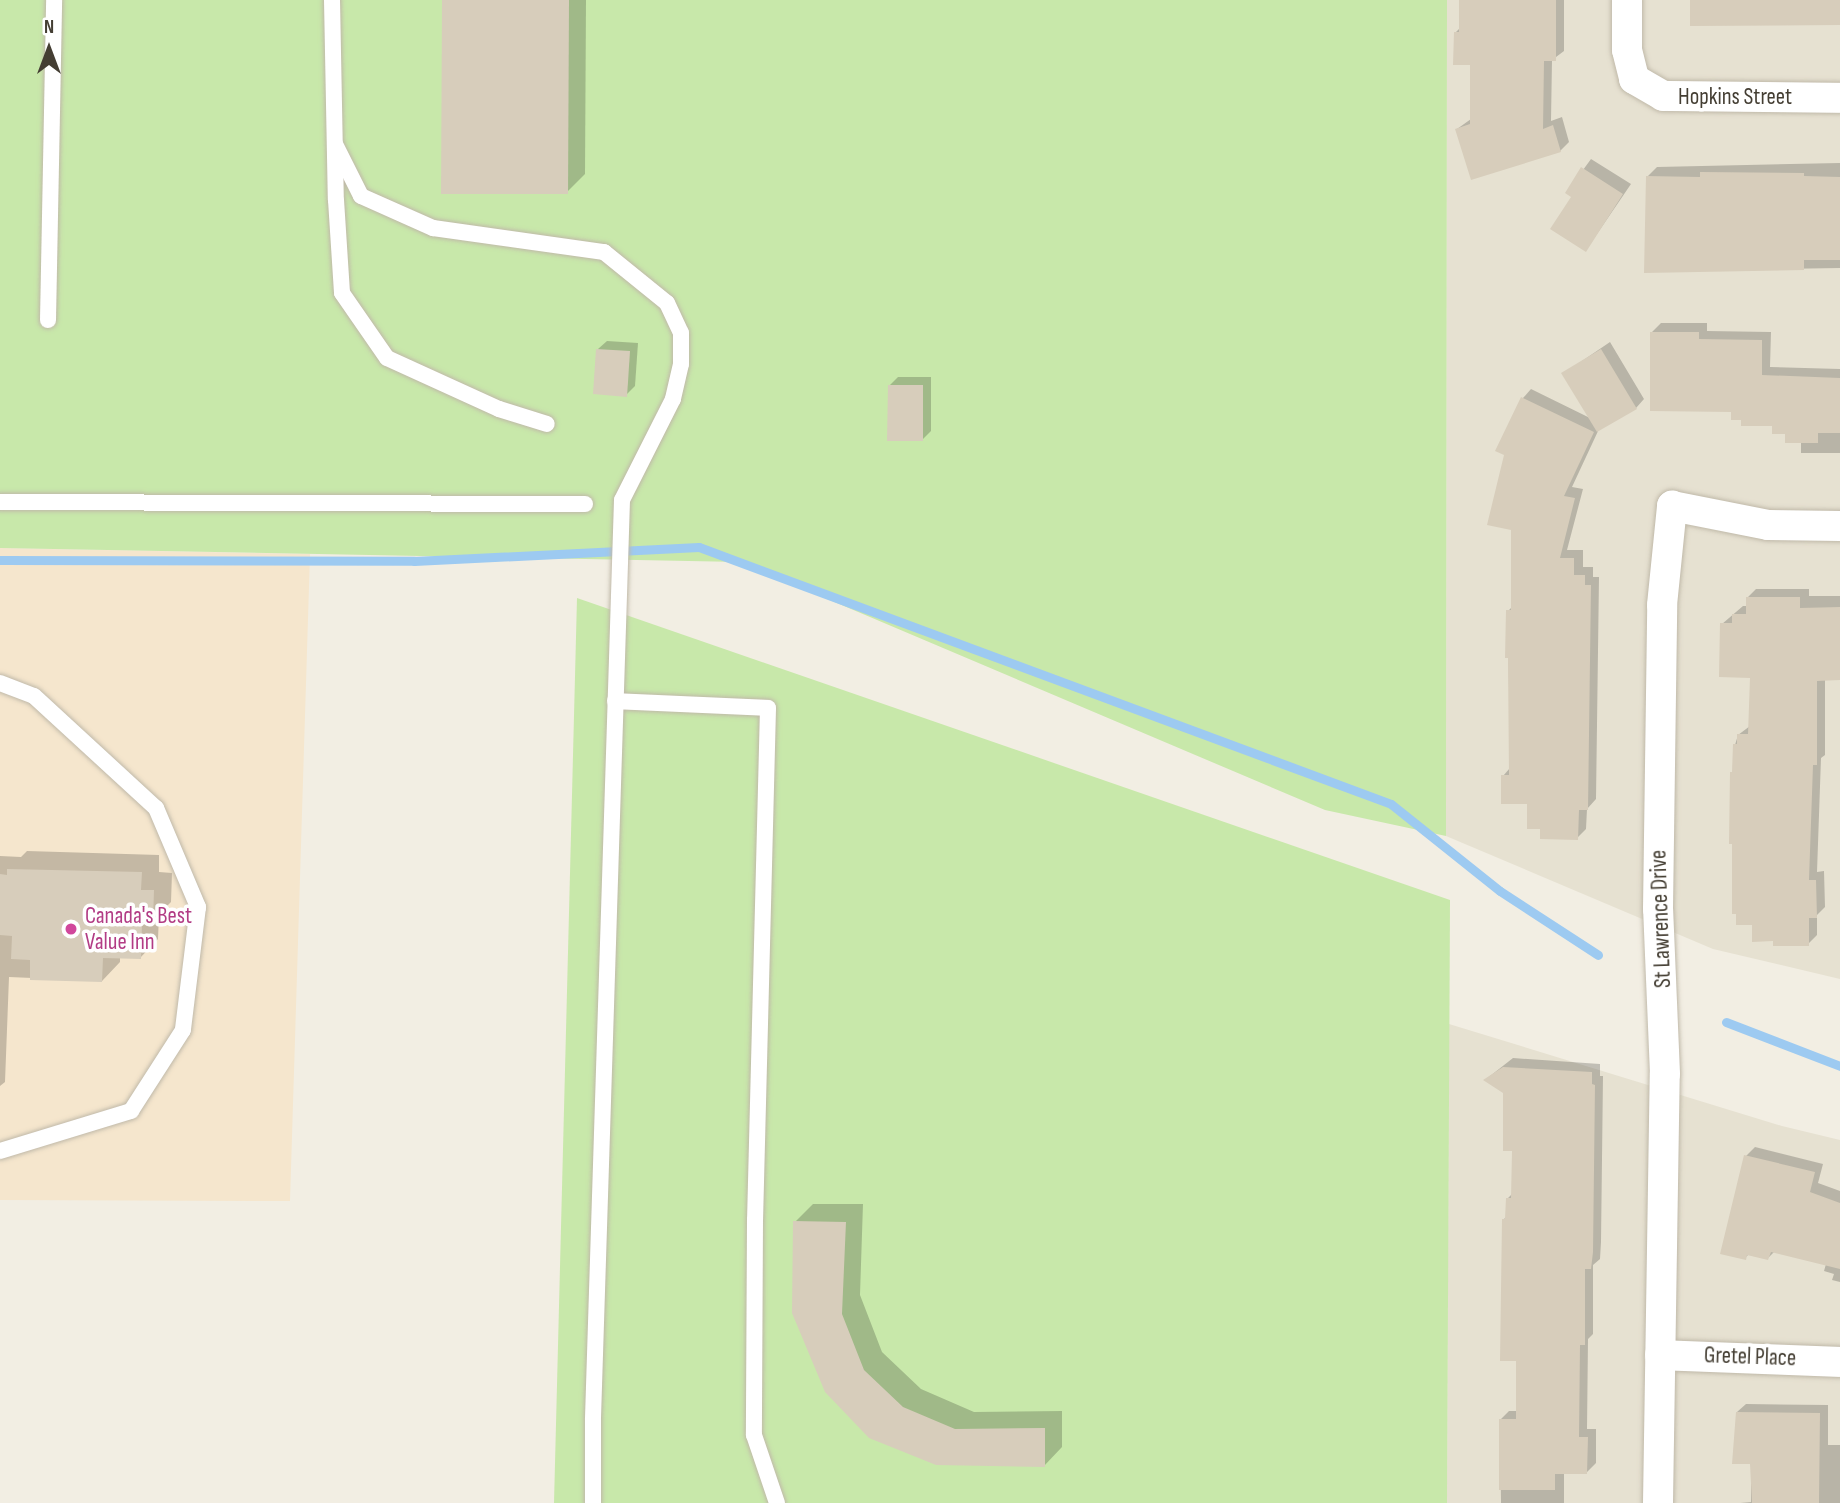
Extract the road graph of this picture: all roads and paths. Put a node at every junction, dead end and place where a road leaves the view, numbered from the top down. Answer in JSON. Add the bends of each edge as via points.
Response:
{"nodes":[{"id":1,"x":54,"y":0,"type":"edge"},
{"id":2,"x":332,"y":0,"type":"edge"},
{"id":3,"x":1628,"y":0,"type":"edge"},
{"id":4,"x":1840,"y":98,"type":"edge"},
{"id":5,"x":335,"y":144,"type":"junction"},
{"id":6,"x":48,"y":320,"type":"dead end"},
{"id":7,"x":547,"y":424,"type":"dead end"},
{"id":8,"x":0,"y":502,"type":"edge"},
{"id":9,"x":585,"y":504,"type":"dead end"},
{"id":10,"x":1840,"y":526,"type":"edge"},
{"id":11,"x":0,"y":684,"type":"edge"},
{"id":12,"x":615,"y":701,"type":"junction"},
{"id":13,"x":0,"y":1151,"type":"edge"},
{"id":14,"x":1660,"y":1354,"type":"junction"},
{"id":15,"x":1840,"y":1362,"type":"edge"},
{"id":16,"x":593,"y":1503,"type":"edge"},
{"id":17,"x":777,"y":1503,"type":"edge"},
{"id":18,"x":1658,"y":1503,"type":"edge"}],
"edges":[{"from":1,"to":6,"type":"lane"},
{"from":2,"to":5,"type":"lane"},
{"from":3,"to":4,"type":"street","name":"Hopkins Street","via":[[1628,50],[1634,79],[1663,96]]},
{"from":5,"to":7,"type":"lane","via":[[342,293],[387,358],[499,409]]},
{"from":5,"to":12,"type":"lane","via":[[361,196],[433,228],[604,252],[667,303],[681,333],[681,364],[673,399],[622,500]]},
{"from":8,"to":9,"type":"lane"},
{"from":10,"to":14,"type":"street","name":"St Lawrence Drive","via":[[1768,525],[1672,506],[1662,605],[1659,785],[1658,909],[1665,1074]]},
{"from":11,"to":13,"type":"lane","via":[[34,696],[156,808],[198,907],[183,1030],[131,1111]]},
{"from":12,"to":16,"type":"lane"},
{"from":12,"to":17,"type":"lane","via":[[768,708],[754,1435]]},
{"from":14,"to":15,"type":"street","name":"Gretel Place"},
{"from":14,"to":18,"type":"street","name":"St Lawrence Drive"}]}
